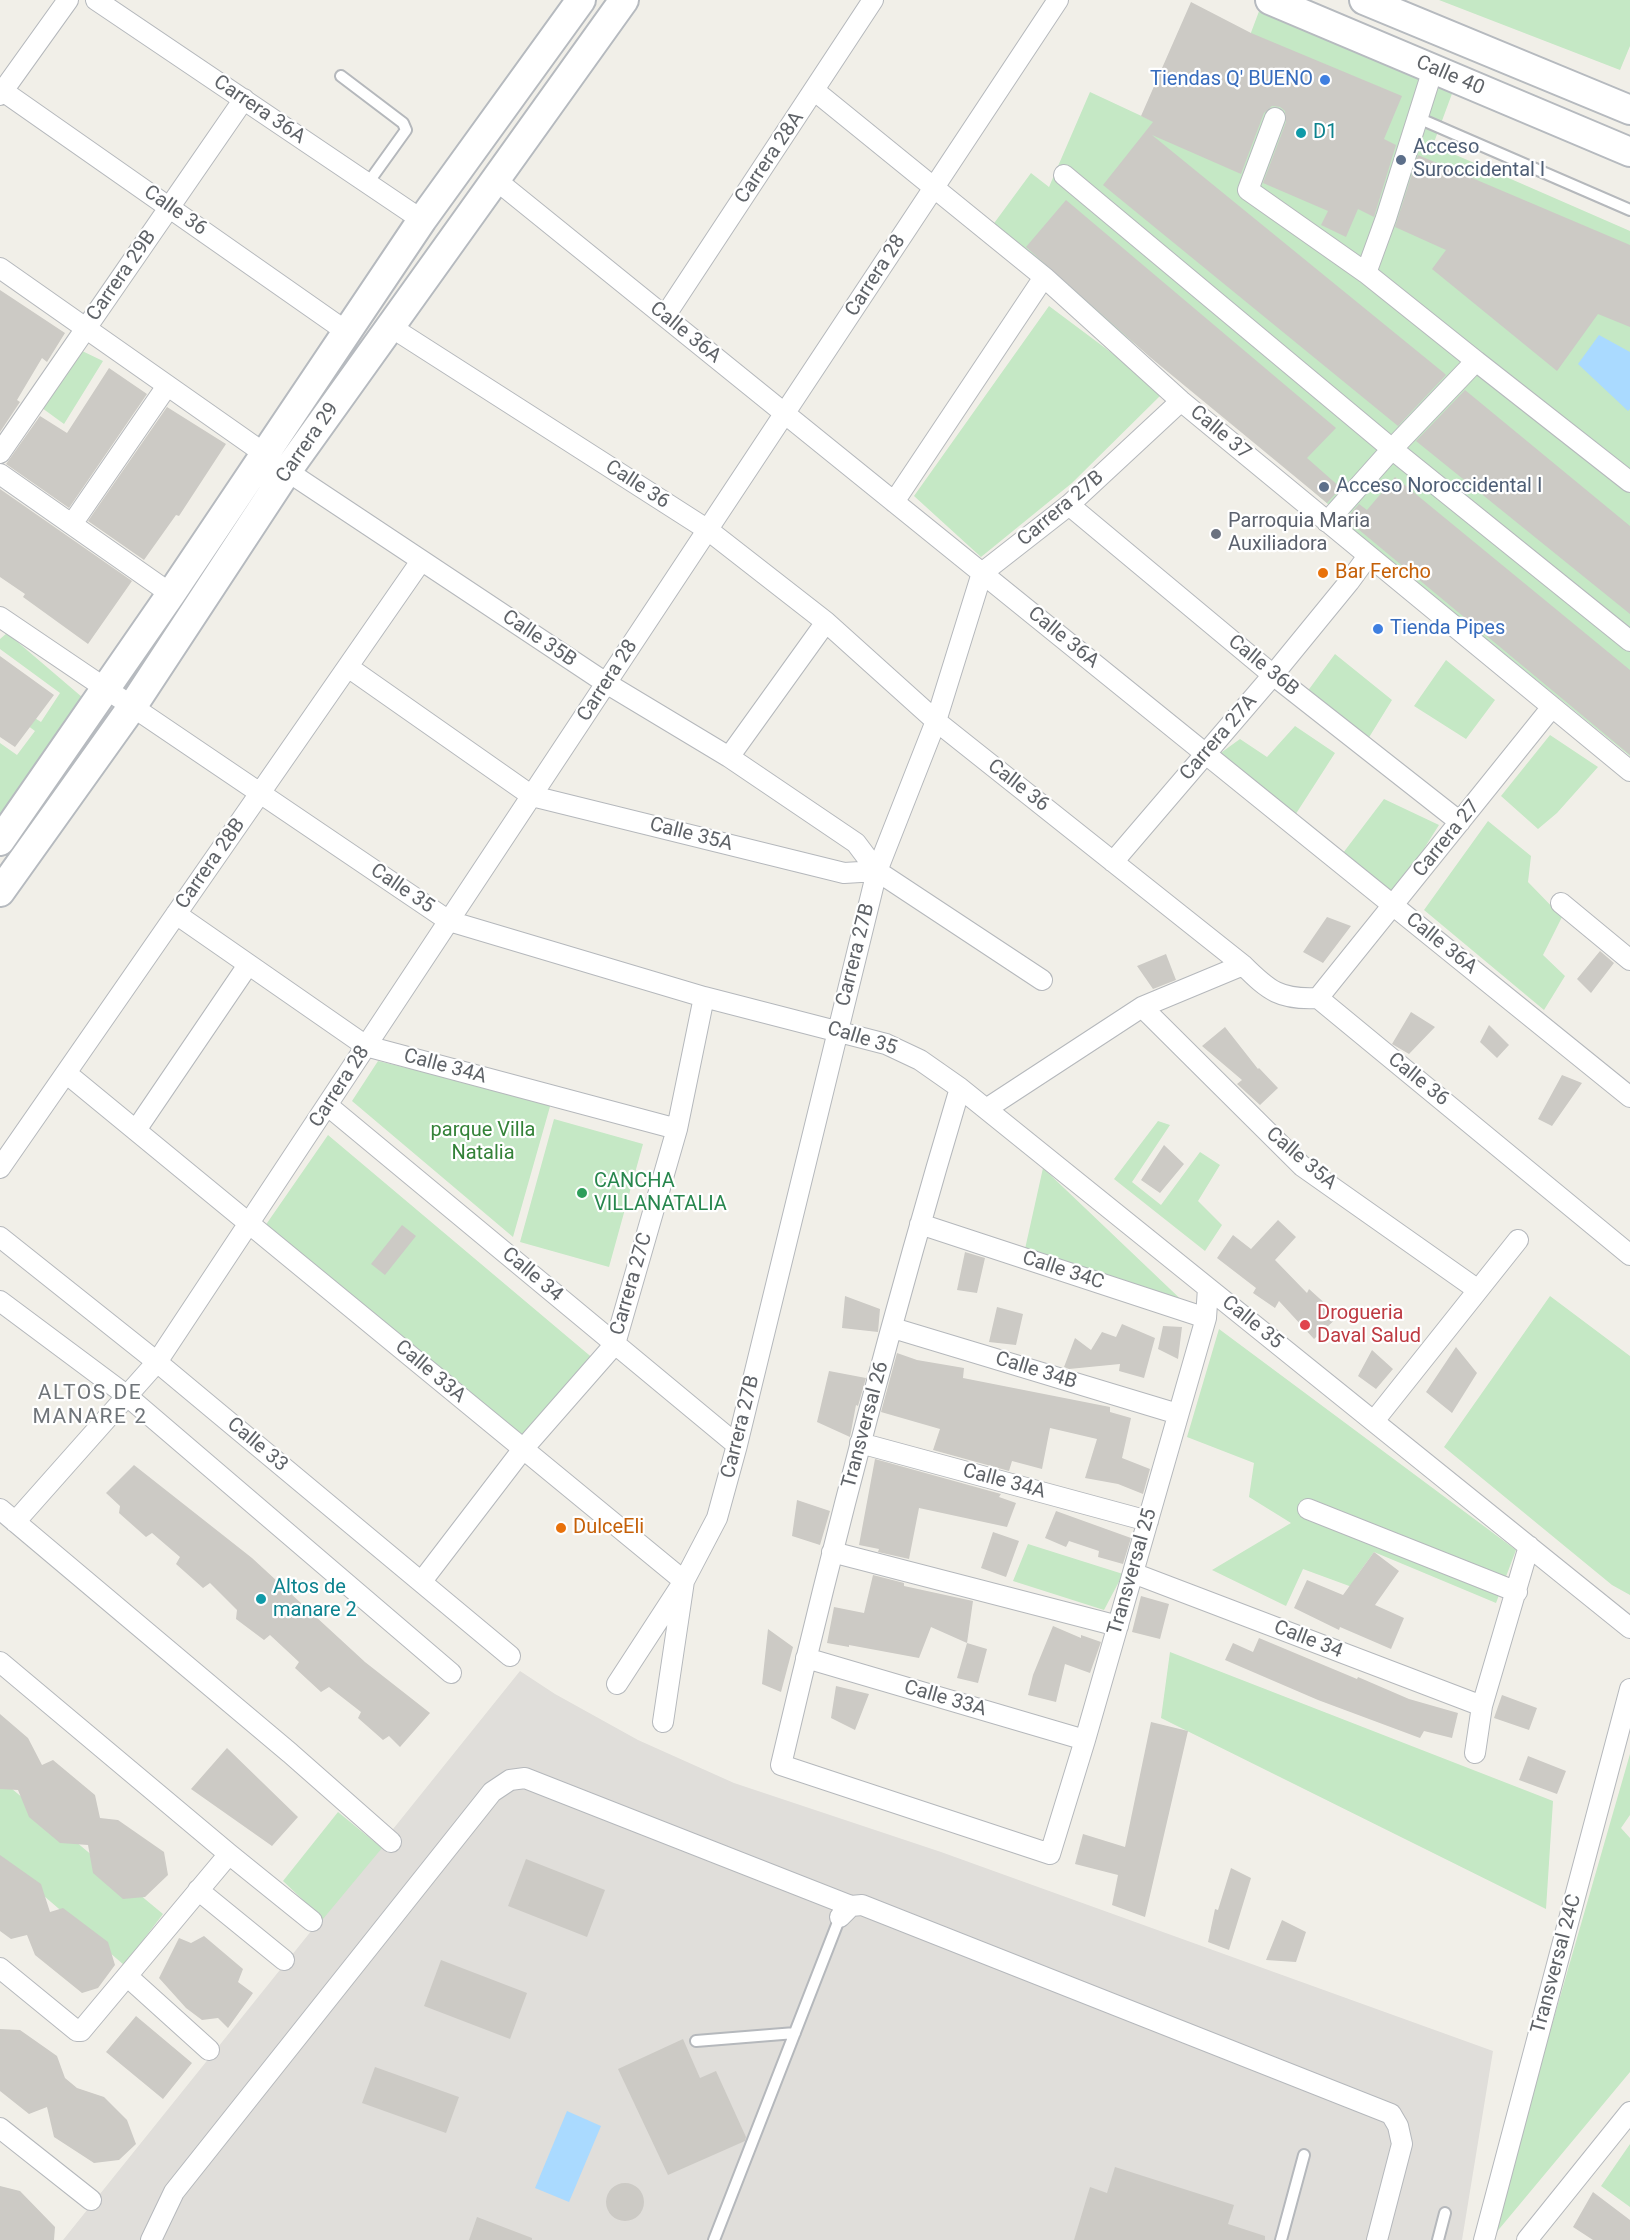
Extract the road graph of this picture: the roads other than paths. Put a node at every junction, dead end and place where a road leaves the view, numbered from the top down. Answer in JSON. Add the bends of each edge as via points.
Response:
{"nodes":[{"id":1,"x":68,"y":0,"type":"edge"},
{"id":2,"x":96,"y":0,"type":"edge"},
{"id":3,"x":581,"y":0,"type":"edge"},
{"id":4,"x":624,"y":0,"type":"edge"},
{"id":5,"x":873,"y":0,"type":"edge"},
{"id":6,"x":1058,"y":0,"type":"edge"},
{"id":7,"x":1270,"y":0,"type":"edge"},
{"id":8,"x":1364,"y":0,"type":"edge"},
{"id":9,"x":1433,"y":69,"type":"junction"},
{"id":10,"x":341,"y":76,"type":"dead end"},
{"id":11,"x":815,"y":91,"type":"junction"},
{"id":12,"x":1,"y":92,"type":"edge"},
{"id":13,"x":244,"y":99,"type":"junction"},
{"id":14,"x":1627,"y":106,"type":"edge"},
{"id":15,"x":1275,"y":118,"type":"dead end"},
{"id":16,"x":1418,"y":118,"type":"junction"},
{"id":17,"x":1630,"y":152,"type":"edge"},
{"id":18,"x":1064,"y":176,"type":"dead end"},
{"id":19,"x":496,"y":180,"type":"junction"},
{"id":20,"x":368,"y":183,"type":"junction"},
{"id":21,"x":934,"y":188,"type":"junction"},
{"id":22,"x":170,"y":207,"type":"junction"},
{"id":23,"x":1630,"y":210,"type":"edge"},
{"id":24,"x":422,"y":220,"type":"junction"},
{"id":25,"x":0,"y":268,"type":"edge"},
{"id":26,"x":1365,"y":273,"type":"junction"},
{"id":27,"x":1044,"y":277,"type":"junction"},
{"id":28,"x":665,"y":316,"type":"junction"},
{"id":29,"x":391,"y":327,"type":"junction"},
{"id":30,"x":86,"y":328,"type":"junction"},
{"id":31,"x":347,"y":332,"type":"junction"},
{"id":32,"x":1476,"y":361,"type":"junction"},
{"id":33,"x":167,"y":386,"type":"junction"},
{"id":34,"x":1181,"y":400,"type":"junction"},
{"id":35,"x":785,"y":413,"type":"junction"},
{"id":36,"x":1392,"y":449,"type":"junction"},
{"id":37,"x":0,"y":453,"type":"edge"},
{"id":38,"x":265,"y":454,"type":"junction"},
{"id":39,"x":287,"y":471,"type":"junction"},
{"id":40,"x":0,"y":474,"type":"edge"},
{"id":41,"x":1630,"y":482,"type":"edge"},
{"id":42,"x":894,"y":502,"type":"junction"},
{"id":43,"x":1069,"y":505,"type":"junction"},
{"id":44,"x":1327,"y":522,"type":"junction"},
{"id":45,"x":72,"y":524,"type":"junction"},
{"id":46,"x":708,"y":530,"type":"junction"},
{"id":47,"x":1368,"y":555,"type":"junction"},
{"id":48,"x":421,"y":561,"type":"junction"},
{"id":49,"x":982,"y":573,"type":"junction"},
{"id":50,"x":171,"y":594,"type":"junction"},
{"id":51,"x":1,"y":620,"type":"edge"},
{"id":52,"x":826,"y":622,"type":"junction"},
{"id":53,"x":1630,"y":641,"type":"edge"},
{"id":54,"x":348,"y":667,"type":"junction"},
{"id":55,"x":1274,"y":675,"type":"junction"},
{"id":56,"x":606,"y":683,"type":"junction"},
{"id":57,"x":106,"y":689,"type":"junction"},
{"id":58,"x":132,"y":707,"type":"junction"},
{"id":59,"x":1552,"y":707,"type":"junction"},
{"id":60,"x":936,"y":721,"type":"junction"},
{"id":61,"x":1205,"y":753,"type":"junction"},
{"id":62,"x":729,"y":757,"type":"junction"},
{"id":63,"x":1630,"y":771,"type":"edge"},
{"id":64,"x":260,"y":793,"type":"junction"},
{"id":65,"x":532,"y":796,"type":"junction"},
{"id":66,"x":1460,"y":822,"type":"junction"},
{"id":67,"x":0,"y":841,"type":"edge"},
{"id":68,"x":1113,"y":862,"type":"junction"},
{"id":69,"x":876,"y":870,"type":"junction"},
{"id":70,"x":0,"y":892,"type":"edge"},
{"id":71,"x":1561,"y":903,"type":"dead end"},
{"id":72,"x":1393,"y":906,"type":"junction"},
{"id":73,"x":176,"y":914,"type":"junction"},
{"id":74,"x":449,"y":921,"type":"junction"},
{"id":75,"x":1630,"y":960,"type":"edge"},
{"id":76,"x":248,"y":965,"type":"junction"},
{"id":77,"x":1243,"y":965,"type":"junction"},
{"id":78,"x":1042,"y":980,"type":"dead end"},
{"id":79,"x":704,"y":997,"type":"junction"},
{"id":80,"x":1318,"y":998,"type":"junction"},
{"id":81,"x":1142,"y":1007,"type":"junction"},
{"id":82,"x":837,"y":1031,"type":"junction"},
{"id":83,"x":366,"y":1046,"type":"junction"},
{"id":84,"x":66,"y":1073,"type":"junction"},
{"id":85,"x":960,"y":1088,"type":"junction"},
{"id":86,"x":1630,"y":1097,"type":"edge"},
{"id":87,"x":327,"y":1105,"type":"junction"},
{"id":88,"x":986,"y":1109,"type":"junction"},
{"id":89,"x":677,"y":1129,"type":"junction"},
{"id":90,"x":136,"y":1130,"type":"junction"},
{"id":91,"x":0,"y":1168,"type":"edge"},
{"id":92,"x":249,"y":1223,"type":"junction"},
{"id":93,"x":920,"y":1224,"type":"junction"},
{"id":94,"x":0,"y":1237,"type":"edge"},
{"id":95,"x":1518,"y":1240,"type":"dead end"},
{"id":96,"x":1630,"y":1255,"type":"edge"},
{"id":97,"x":1208,"y":1288,"type":"junction"},
{"id":98,"x":1478,"y":1290,"type":"junction"},
{"id":99,"x":0,"y":1301,"type":"edge"},
{"id":100,"x":1206,"y":1318,"type":"junction"},
{"id":101,"x":893,"y":1328,"type":"junction"},
{"id":102,"x":615,"y":1344,"type":"junction"},
{"id":103,"x":157,"y":1362,"type":"junction"},
{"id":104,"x":126,"y":1395,"type":"junction"},
{"id":105,"x":1178,"y":1414,"type":"junction"},
{"id":106,"x":1374,"y":1421,"type":"junction"},
{"id":107,"x":860,"y":1443,"type":"junction"},
{"id":108,"x":737,"y":1445,"type":"junction"},
{"id":109,"x":523,"y":1449,"type":"junction"},
{"id":110,"x":1308,"y":1509,"type":"dead end"},
{"id":111,"x":8,"y":1516,"type":"edge"},
{"id":112,"x":1148,"y":1521,"type":"junction"},
{"id":113,"x":1528,"y":1546,"type":"junction"},
{"id":114,"x":832,"y":1552,"type":"junction"},
{"id":115,"x":1133,"y":1573,"type":"junction"},
{"id":116,"x":422,"y":1581,"type":"junction"},
{"id":117,"x":684,"y":1581,"type":"junction"},
{"id":118,"x":1517,"y":1592,"type":"junction"},
{"id":119,"x":1118,"y":1626,"type":"junction"},
{"id":120,"x":1630,"y":1628,"type":"edge"},
{"id":121,"x":510,"y":1656,"type":"dead end"},
{"id":122,"x":806,"y":1658,"type":"junction"},
{"id":123,"x":0,"y":1662,"type":"edge"},
{"id":124,"x":451,"y":1673,"type":"dead end"},
{"id":125,"x":617,"y":1684,"type":"dead end"},
{"id":126,"x":1630,"y":1689,"type":"edge"},
{"id":127,"x":1482,"y":1706,"type":"junction"},
{"id":128,"x":663,"y":1722,"type":"dead end"},
{"id":129,"x":1085,"y":1740,"type":"junction"},
{"id":130,"x":1475,"y":1753,"type":"dead end"},
{"id":131,"x":391,"y":1842,"type":"dead end"},
{"id":132,"x":229,"y":1854,"type":"junction"},
{"id":133,"x":1050,"y":1854,"type":"joint"},
{"id":134,"x":198,"y":1890,"type":"junction"},
{"id":135,"x":845,"y":1912,"type":"junction"},
{"id":136,"x":312,"y":1920,"type":"dead end"},
{"id":137,"x":284,"y":1960,"type":"dead end"},
{"id":138,"x":0,"y":1968,"type":"edge"},
{"id":139,"x":128,"y":1976,"type":"junction"},
{"id":140,"x":795,"y":2033,"type":"junction"},
{"id":141,"x":696,"y":2041,"type":"dead end"},
{"id":142,"x":209,"y":2050,"type":"dead end"},
{"id":143,"x":1630,"y":2112,"type":"edge"},
{"id":144,"x":0,"y":2128,"type":"edge"},
{"id":145,"x":1304,"y":2155,"type":"dead end"},
{"id":146,"x":91,"y":2200,"type":"dead end"},
{"id":147,"x":1445,"y":2213,"type":"dead end"},
{"id":148,"x":151,"y":2240,"type":"edge"},
{"id":149,"x":714,"y":2240,"type":"edge"},
{"id":150,"x":1281,"y":2240,"type":"edge"},
{"id":151,"x":1377,"y":2240,"type":"edge"},
{"id":152,"x":1438,"y":2240,"type":"edge"},
{"id":153,"x":1484,"y":2240,"type":"edge"},
{"id":154,"x":1527,"y":2240,"type":"edge"}],
"edges":[{"from":1,"to":12,"type":"street"},
{"from":2,"to":13,"type":"street","name":"Carrera 36A"},
{"from":3,"to":24,"type":"main road","name":"Carrera 29"},
{"from":4,"to":19,"type":"main road","name":"Carrera 29"},
{"from":5,"to":11,"type":"street","name":"Carrera 28A"},
{"from":6,"to":21,"type":"street","name":"Carrera 28"},
{"from":7,"to":9,"type":"main road","name":"Calle 40"},
{"from":8,"to":14,"type":"main road","name":"Calle 40"},
{"from":9,"to":16,"type":"street"},
{"from":9,"to":17,"type":"main road","name":"Calle 40"},
{"from":10,"to":20,"type":"lane","via":[[403,123],[406,130]]},
{"from":11,"to":21,"type":"street","name":"Calle 37"},
{"from":11,"to":28,"type":"street","name":"Carrera 28A"},
{"from":12,"to":22,"type":"street","name":"Calle 36"},
{"from":13,"to":20,"type":"street","name":"Carrera 36A"},
{"from":13,"to":22,"type":"street","name":"Carrera 29B"},
{"from":15,"to":26,"type":"street","via":[[1248,190]]},
{"from":16,"to":23,"type":"lane"},
{"from":16,"to":26,"type":"street"},
{"from":18,"to":36,"type":"street"},
{"from":19,"to":28,"type":"street","name":"Calle 36A"},
{"from":19,"to":29,"type":"main road","name":"Carrera 29"},
{"from":20,"to":24,"type":"street","name":"Carrera 36A"},
{"from":21,"to":27,"type":"street","name":"Calle 37"},
{"from":21,"to":35,"type":"street","name":"Carrera 28"},
{"from":22,"to":30,"type":"street","name":"Carrera 29B"},
{"from":22,"to":31,"type":"street","name":"Calle 36"},
{"from":24,"to":31,"type":"main road","name":"Carrera 29"},
{"from":25,"to":30,"type":"street"},
{"from":26,"to":32,"type":"street"},
{"from":27,"to":34,"type":"street","name":"Calle 37"},
{"from":27,"to":42,"type":"street"},
{"from":28,"to":35,"type":"street","name":"Calle 36A"},
{"from":29,"to":39,"type":"main road","name":"Carrera 29"},
{"from":29,"to":46,"type":"street","name":"Calle 36"},
{"from":30,"to":33,"type":"street"},
{"from":30,"to":37,"type":"street","name":"Carrera 29B"},
{"from":31,"to":38,"type":"main road","name":"Carrera 29"},
{"from":32,"to":36,"type":"street"},
{"from":32,"to":41,"type":"street"},
{"from":33,"to":38,"type":"street"},
{"from":33,"to":45,"type":"street"},
{"from":34,"to":43,"type":"street","name":"Carrera 27B"},
{"from":34,"to":44,"type":"street","name":"Calle 37"},
{"from":35,"to":42,"type":"street","name":"Calle 36A"},
{"from":35,"to":46,"type":"street","name":"Carrera 28"},
{"from":36,"to":44,"type":"street"},
{"from":36,"to":53,"type":"street"},
{"from":38,"to":50,"type":"main road","name":"Carrera 29"},
{"from":39,"to":48,"type":"street","name":"Calle 35B"},
{"from":39,"to":58,"type":"main road","name":"Carrera 29"},
{"from":40,"to":45,"type":"street"},
{"from":42,"to":49,"type":"street","name":"Calle 36A"},
{"from":43,"to":49,"type":"street","name":"Carrera 27B"},
{"from":43,"to":55,"type":"street","name":"Calle 36B"},
{"from":44,"to":47,"type":"street","name":"Calle 37"},
{"from":45,"to":50,"type":"street"},
{"from":46,"to":52,"type":"street","name":"Calle 36"},
{"from":46,"to":56,"type":"street","name":"Carrera 28"},
{"from":47,"to":55,"type":"street","name":"Carrera 27A"},
{"from":47,"to":59,"type":"street","name":"Calle 37"},
{"from":48,"to":54,"type":"street","name":"Carrera 28B"},
{"from":48,"to":56,"type":"street","name":"Calle 35B"},
{"from":49,"to":60,"type":"street","name":"Carrera 27B"},
{"from":49,"to":61,"type":"street","name":"Calle 36A"},
{"from":50,"to":57,"type":"main road","name":"Carrera 29"},
{"from":51,"to":57,"type":"street","name":"Calle 35"},
{"from":52,"to":60,"type":"street","name":"Calle 36"},
{"from":52,"to":62,"type":"street"},
{"from":54,"to":64,"type":"street","name":"Carrera 28B"},
{"from":54,"to":65,"type":"street","name":"Calle 35A"},
{"from":55,"to":61,"type":"street","name":"Carrera 27A"},
{"from":55,"to":66,"type":"street","name":"Calle 36B"},
{"from":56,"to":62,"type":"street","name":"Calle 35B"},
{"from":56,"to":65,"type":"street","name":"Carrera 28"},
{"from":57,"to":58,"type":"street","name":"Calle 35"},
{"from":57,"to":67,"type":"main road","name":"Carrera 29"},
{"from":58,"to":64,"type":"street","name":"Calle 35"},
{"from":58,"to":70,"type":"main road","name":"Carrera 29"},
{"from":59,"to":63,"type":"street","name":"Calle 37"},
{"from":59,"to":66,"type":"street","name":"Carrera 27"},
{"from":60,"to":68,"type":"street","name":"Calle 36"},
{"from":60,"to":69,"type":"street","name":"Carrera 27B"},
{"from":61,"to":68,"type":"street","name":"Carrera 27A"},
{"from":61,"to":72,"type":"street","name":"Calle 36A"},
{"from":62,"to":69,"type":"street","name":"Calle 35B","via":[[856,843]]},
{"from":64,"to":73,"type":"street","name":"Carrera 28B"},
{"from":64,"to":74,"type":"street","name":"Calle 35"},
{"from":65,"to":69,"type":"street","name":"Calle 35A","via":[[844,873]]},
{"from":65,"to":74,"type":"street","name":"Carrera 28"},
{"from":66,"to":72,"type":"street","name":"Carrera 27"},
{"from":68,"to":77,"type":"street","name":"Calle 36"},
{"from":69,"to":78,"type":"street"},
{"from":69,"to":82,"type":"street","name":"Carrera 27B"},
{"from":71,"to":75,"type":"street"},
{"from":72,"to":80,"type":"street","name":"Carrera 27"},
{"from":72,"to":86,"type":"street","name":"Calle 36A"},
{"from":73,"to":76,"type":"street","name":"Calle 34A"},
{"from":73,"to":84,"type":"street","name":"Carrera 28B"},
{"from":74,"to":79,"type":"street","name":"Calle 35"},
{"from":74,"to":83,"type":"street","name":"Carrera 28"},
{"from":76,"to":83,"type":"street","name":"Calle 34A"},
{"from":76,"to":90,"type":"street"},
{"from":77,"to":80,"type":"street","name":"Calle 36","via":[[1264,986],[1279,993]]},
{"from":77,"to":81,"type":"street"},
{"from":79,"to":82,"type":"street","name":"Calle 35"},
{"from":79,"to":89,"type":"street","name":"Carrera 27C"},
{"from":80,"to":96,"type":"street","name":"Calle 36"},
{"from":81,"to":88,"type":"street"},
{"from":81,"to":98,"type":"street","name":"Calle 35A","via":[[1302,1166]]},
{"from":82,"to":85,"type":"street","name":"Calle 35","via":[[886,1044],[920,1060]]},
{"from":82,"to":108,"type":"street","name":"Carrera 27B"},
{"from":83,"to":87,"type":"street","name":"Carrera 28"},
{"from":83,"to":89,"type":"street","name":"Calle 34A"},
{"from":84,"to":90,"type":"street","name":"Calle 33A"},
{"from":84,"to":91,"type":"street","name":"Carrera 28B"},
{"from":85,"to":88,"type":"street","name":"Calle 35"},
{"from":85,"to":93,"type":"street","name":"Transversal 26"},
{"from":87,"to":92,"type":"street","name":"Carrera 28"},
{"from":87,"to":102,"type":"street","name":"Calle 34"},
{"from":88,"to":97,"type":"street","name":"Calle 35"},
{"from":89,"to":102,"type":"street","name":"Carrera 27C"},
{"from":90,"to":92,"type":"street","name":"Calle 33A"},
{"from":92,"to":103,"type":"street","name":"Carrera 28"},
{"from":92,"to":109,"type":"street","name":"Calle 33A"},
{"from":93,"to":100,"type":"street","name":"Calle 34C"},
{"from":93,"to":101,"type":"street","name":"Transversal 26"},
{"from":94,"to":103,"type":"street","name":"Calle 33"},
{"from":95,"to":98,"type":"street"},
{"from":97,"to":100,"type":"street","name":"Transversal 25"},
{"from":97,"to":106,"type":"street","name":"Calle 35"},
{"from":98,"to":106,"type":"street"},
{"from":99,"to":104,"type":"street"},
{"from":100,"to":105,"type":"street","name":"Transversal 25"},
{"from":101,"to":105,"type":"street","name":"Calle 34B"},
{"from":101,"to":107,"type":"street","name":"Transversal 26"},
{"from":102,"to":108,"type":"street","name":"Calle 34"},
{"from":102,"to":109,"type":"street","name":"Carrera 27C"},
{"from":103,"to":104,"type":"street","name":"Carrera 28"},
{"from":103,"to":116,"type":"street","name":"Calle 33"},
{"from":104,"to":111,"type":"street","name":"Carrera 28"},
{"from":104,"to":124,"type":"street"},
{"from":105,"to":112,"type":"street","name":"Transversal 25"},
{"from":106,"to":113,"type":"street","name":"Calle 35"},
{"from":107,"to":112,"type":"street","name":"Calle 34A"},
{"from":107,"to":114,"type":"street","name":"Transversal 26"},
{"from":108,"to":117,"type":"street","name":"Carrera 27B","via":[[717,1518]]},
{"from":109,"to":116,"type":"street","name":"Carrera 27C"},
{"from":109,"to":117,"type":"street","name":"Calle 33A"},
{"from":110,"to":118,"type":"street"},
{"from":111,"to":131,"type":"street"},
{"from":112,"to":115,"type":"street","name":"Transversal 25"},
{"from":113,"to":118,"type":"street"},
{"from":113,"to":120,"type":"street","name":"Calle 35"},
{"from":114,"to":119,"type":"street"},
{"from":114,"to":122,"type":"street","name":"Transversal 26"},
{"from":115,"to":119,"type":"street","name":"Transversal 25"},
{"from":115,"to":127,"type":"street","name":"Calle 34"},
{"from":116,"to":121,"type":"street","name":"Calle 33"},
{"from":117,"to":125,"type":"street","name":"Carrera 27B"},
{"from":117,"to":128,"type":"street"},
{"from":118,"to":127,"type":"street"},
{"from":119,"to":129,"type":"street","name":"Transversal 25"},
{"from":122,"to":129,"type":"street","name":"Calle 33A"},
{"from":122,"to":133,"type":"street","name":"Transversal 26","via":[[781,1765]]},
{"from":123,"to":132,"type":"street"},
{"from":126,"to":153,"type":"street","name":"Transversal 24C"},
{"from":127,"to":130,"type":"street"},
{"from":129,"to":133,"type":"street","name":"Transversal 25"},
{"from":132,"to":134,"type":"street"},
{"from":132,"to":136,"type":"street"},
{"from":134,"to":137,"type":"street"},
{"from":134,"to":139,"type":"street"},
{"from":135,"to":140,"type":"lane"},
{"from":135,"to":148,"type":"street","via":[[525,1778],[510,1780],[492,1792],[470,1818],[174,2192]]},
{"from":135,"to":151,"type":"street","via":[[862,1905],[1391,2115],[1402,2144]]},
{"from":138,"to":139,"type":"street","via":[[77,2031]]},
{"from":139,"to":142,"type":"street"},
{"from":140,"to":141,"type":"lane"},
{"from":140,"to":149,"type":"lane"},
{"from":143,"to":154,"type":"street"},
{"from":144,"to":146,"type":"street"},
{"from":145,"to":150,"type":"lane"},
{"from":147,"to":152,"type":"lane"}]}
